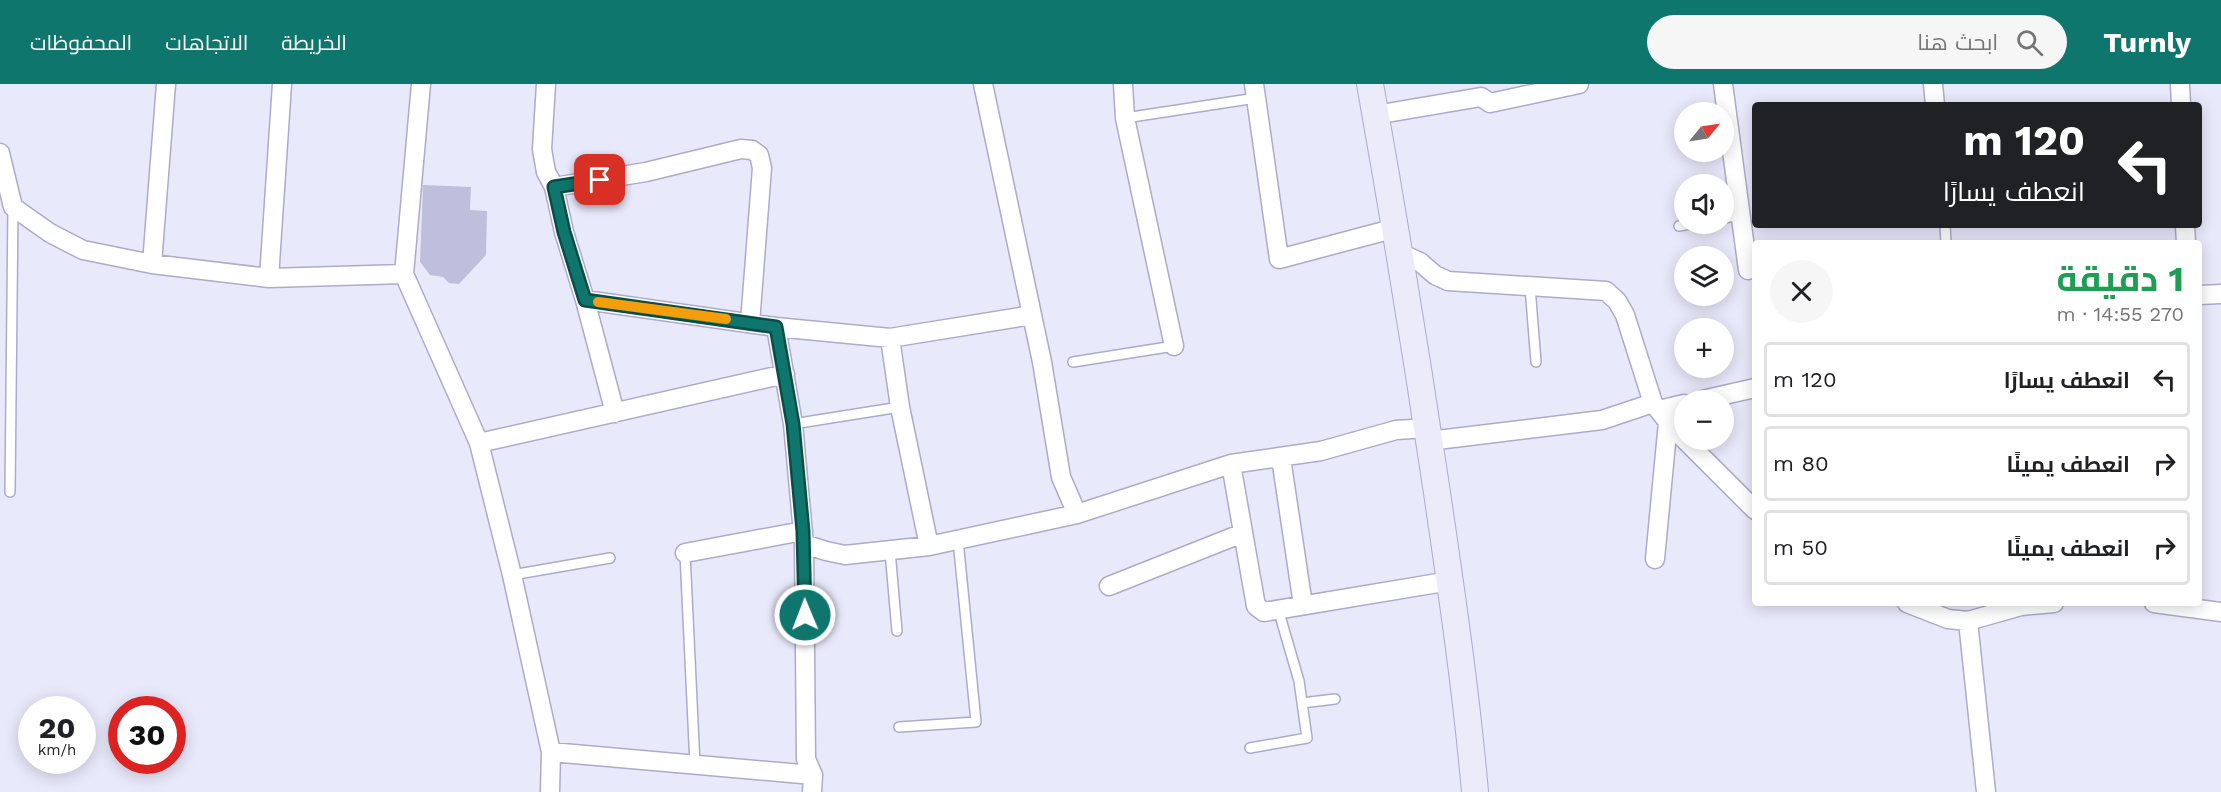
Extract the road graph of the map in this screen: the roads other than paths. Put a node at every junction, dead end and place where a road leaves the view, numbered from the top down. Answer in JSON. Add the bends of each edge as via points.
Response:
{"nodes":[{"id":1,"x":166,"y":84,"type":"edge"},
{"id":2,"x":282,"y":84,"type":"edge"},
{"id":3,"x":421,"y":84,"type":"edge"},
{"id":4,"x":546,"y":84,"type":"edge"},
{"id":5,"x":984,"y":84,"type":"edge"},
{"id":6,"x":1123,"y":84,"type":"edge"},
{"id":7,"x":1370,"y":84,"type":"edge"},
{"id":8,"x":1580,"y":84,"type":"edge"},
{"id":9,"x":1723,"y":84,"type":"edge"},
{"id":10,"x":1933,"y":84,"type":"edge"},
{"id":11,"x":2180,"y":84,"type":"edge"},
{"id":12,"x":1255,"y":91,"type":"edge"},
{"id":13,"x":1935,"y":102,"type":"edge"},
{"id":14,"x":2181,"y":102,"type":"edge"},
{"id":15,"x":1375,"y":115,"type":"junction"},
{"id":16,"x":1125,"y":118,"type":"junction"},
{"id":17,"x":0,"y":153,"type":"edge"},
{"id":18,"x":554,"y":187,"type":"junction"},
{"id":19,"x":13,"y":207,"type":"junction"},
{"id":20,"x":1740,"y":215,"type":"edge"},
{"id":21,"x":1398,"y":240,"type":"junction"},
{"id":22,"x":152,"y":264,"type":"junction"},
{"id":23,"x":1748,"y":270,"type":"dead end"},
{"id":24,"x":404,"y":274,"type":"junction"},
{"id":25,"x":269,"y":278,"type":"junction"},
{"id":26,"x":1530,"y":287,"type":"junction"},
{"id":27,"x":2221,"y":294,"type":"edge"},
{"id":28,"x":2202,"y":295,"type":"edge"},
{"id":29,"x":585,"y":300,"type":"junction"},
{"id":30,"x":1032,"y":315,"type":"junction"},
{"id":31,"x":750,"y":323,"type":"junction"},
{"id":32,"x":776,"y":327,"type":"junction"},
{"id":33,"x":890,"y":338,"type":"junction"},
{"id":34,"x":1174,"y":346,"type":"joint"},
{"id":35,"x":1073,"y":362,"type":"dead end"},
{"id":36,"x":1536,"y":362,"type":"dead end"},
{"id":37,"x":785,"y":374,"type":"junction"},
{"id":38,"x":1752,"y":389,"type":"edge"},
{"id":39,"x":1734,"y":393,"type":"edge"},
{"id":40,"x":900,"y":407,"type":"junction"},
{"id":41,"x":1674,"y":407,"type":"edge"},
{"id":42,"x":1660,"y":412,"type":"junction"},
{"id":43,"x":615,"y":413,"type":"junction"},
{"id":44,"x":793,"y":424,"type":"junction"},
{"id":45,"x":1674,"y":427,"type":"edge"},
{"id":46,"x":1428,"y":434,"type":"junction"},
{"id":47,"x":479,"y":443,"type":"junction"},
{"id":48,"x":1696,"y":450,"type":"edge"},
{"id":49,"x":1281,"y":458,"type":"junction"},
{"id":50,"x":1231,"y":464,"type":"junction"},
{"id":51,"x":10,"y":492,"type":"dead end"},
{"id":52,"x":1752,"y":507,"type":"edge"},
{"id":53,"x":1077,"y":514,"type":"junction"},
{"id":54,"x":1243,"y":533,"type":"junction"},
{"id":55,"x":804,"y":537,"type":"junction"},
{"id":56,"x":958,"y":540,"type":"junction"},
{"id":57,"x":929,"y":546,"type":"junction"},
{"id":58,"x":890,"y":550,"type":"junction"},
{"id":59,"x":685,"y":553,"type":"joint"},
{"id":60,"x":610,"y":558,"type":"dead end"},
{"id":61,"x":1655,"y":559,"type":"dead end"},
{"id":62,"x":512,"y":575,"type":"junction"},
{"id":63,"x":1450,"y":581,"type":"junction"},
{"id":64,"x":1109,"y":586,"type":"dead end"},
{"id":65,"x":1303,"y":605,"type":"junction"},
{"id":66,"x":1913,"y":606,"type":"edge"},
{"id":67,"x":2021,"y":606,"type":"edge"},
{"id":68,"x":2176,"y":606,"type":"edge"},
{"id":69,"x":1278,"y":609,"type":"junction"},
{"id":70,"x":2221,"y":612,"type":"edge"},
{"id":71,"x":1968,"y":621,"type":"junction"},
{"id":72,"x":897,"y":631,"type":"dead end"},
{"id":73,"x":1335,"y":699,"type":"dead end"},
{"id":74,"x":1302,"y":702,"type":"junction"},
{"id":75,"x":899,"y":727,"type":"dead end"},
{"id":76,"x":1250,"y":748,"type":"dead end"},
{"id":77,"x":551,"y":752,"type":"junction"},
{"id":78,"x":695,"y":765,"type":"junction"},
{"id":79,"x":813,"y":784,"type":"edge"},
{"id":80,"x":550,"y":792,"type":"edge"},
{"id":81,"x":1475,"y":792,"type":"edge"},
{"id":82,"x":1986,"y":792,"type":"edge"}],
"edges":[{"from":1,"to":22,"type":"street"},
{"from":2,"to":25,"type":"street"},
{"from":3,"to":24,"type":"street"},
{"from":4,"to":18,"type":"street","via":[[542,149],[546,172]]},
{"from":5,"to":30,"type":"street"},
{"from":6,"to":16,"type":"street"},
{"from":7,"to":15,"type":"main road"},
{"from":8,"to":15,"type":"street","via":[[1490,103],[1481,97]]},
{"from":9,"to":20,"type":"street"},
{"from":10,"to":13,"type":"street"},
{"from":11,"to":14,"type":"street"},
{"from":12,"to":16,"type":"lane"},
{"from":12,"to":21,"type":"street","via":[[1279,259]]},
{"from":15,"to":21,"type":"main road"},
{"from":16,"to":34,"type":"street"},
{"from":17,"to":19,"type":"street"},
{"from":18,"to":29,"type":"street"},
{"from":18,"to":31,"type":"street","via":[[646,172],[741,149],[752,150],[759,155],[762,168]]},
{"from":19,"to":22,"type":"street","via":[[82,250]]},
{"from":19,"to":51,"type":"lane"},
{"from":20,"to":23,"type":"street"},
{"from":21,"to":26,"type":"street","via":[[1435,275],[1448,280]]},
{"from":21,"to":46,"type":"main road"},
{"from":22,"to":25,"type":"street"},
{"from":24,"to":25,"type":"street"},
{"from":24,"to":47,"type":"street"},
{"from":26,"to":36,"type":"lane"},
{"from":26,"to":42,"type":"street","via":[[1605,291],[1617,301]]},
{"from":27,"to":28,"type":"street"},
{"from":29,"to":31,"type":"street"},
{"from":29,"to":43,"type":"street"},
{"from":30,"to":33,"type":"street"},
{"from":30,"to":53,"type":"street","via":[[1061,477]]},
{"from":31,"to":32,"type":"street"},
{"from":32,"to":33,"type":"street"},
{"from":32,"to":37,"type":"street"},
{"from":33,"to":40,"type":"street"},
{"from":34,"to":35,"type":"lane"},
{"from":37,"to":43,"type":"street"},
{"from":37,"to":44,"type":"street"},
{"from":38,"to":39,"type":"street"},
{"from":40,"to":44,"type":"lane"},
{"from":40,"to":57,"type":"street"},
{"from":41,"to":42,"type":"street"},
{"from":42,"to":45,"type":"street"},
{"from":42,"to":46,"type":"street"},
{"from":42,"to":61,"type":"street"},
{"from":43,"to":47,"type":"street"},
{"from":44,"to":55,"type":"street"},
{"from":46,"to":49,"type":"street","via":[[1396,430]]},
{"from":46,"to":63,"type":"main road"},
{"from":47,"to":62,"type":"street"},
{"from":48,"to":52,"type":"street"},
{"from":49,"to":50,"type":"street"},
{"from":49,"to":65,"type":"street"},
{"from":50,"to":53,"type":"street"},
{"from":50,"to":54,"type":"street"},
{"from":53,"to":56,"type":"street"},
{"from":54,"to":64,"type":"street"},
{"from":54,"to":69,"type":"street","via":[[1256,606],[1264,612]]},
{"from":55,"to":58,"type":"street","via":[[845,555]]},
{"from":55,"to":59,"type":"street"},
{"from":55,"to":79,"type":"street","via":[[806,759]]},
{"from":56,"to":57,"type":"street"},
{"from":56,"to":75,"type":"lane","via":[[976,722]]},
{"from":57,"to":58,"type":"street"},
{"from":58,"to":72,"type":"lane"},
{"from":59,"to":78,"type":"lane"},
{"from":60,"to":62,"type":"lane"},
{"from":62,"to":77,"type":"street"},
{"from":63,"to":65,"type":"street"},
{"from":63,"to":81,"type":"main road"},
{"from":65,"to":69,"type":"street"},
{"from":66,"to":71,"type":"street","via":[[1948,619]]},
{"from":67,"to":71,"type":"street"},
{"from":68,"to":70,"type":"street"},
{"from":69,"to":74,"type":"lane"},
{"from":71,"to":82,"type":"street"},
{"from":73,"to":74,"type":"lane"},
{"from":74,"to":76,"type":"lane","via":[[1307,738]]},
{"from":77,"to":78,"type":"street"},
{"from":77,"to":80,"type":"street"},
{"from":78,"to":79,"type":"street"}]}
